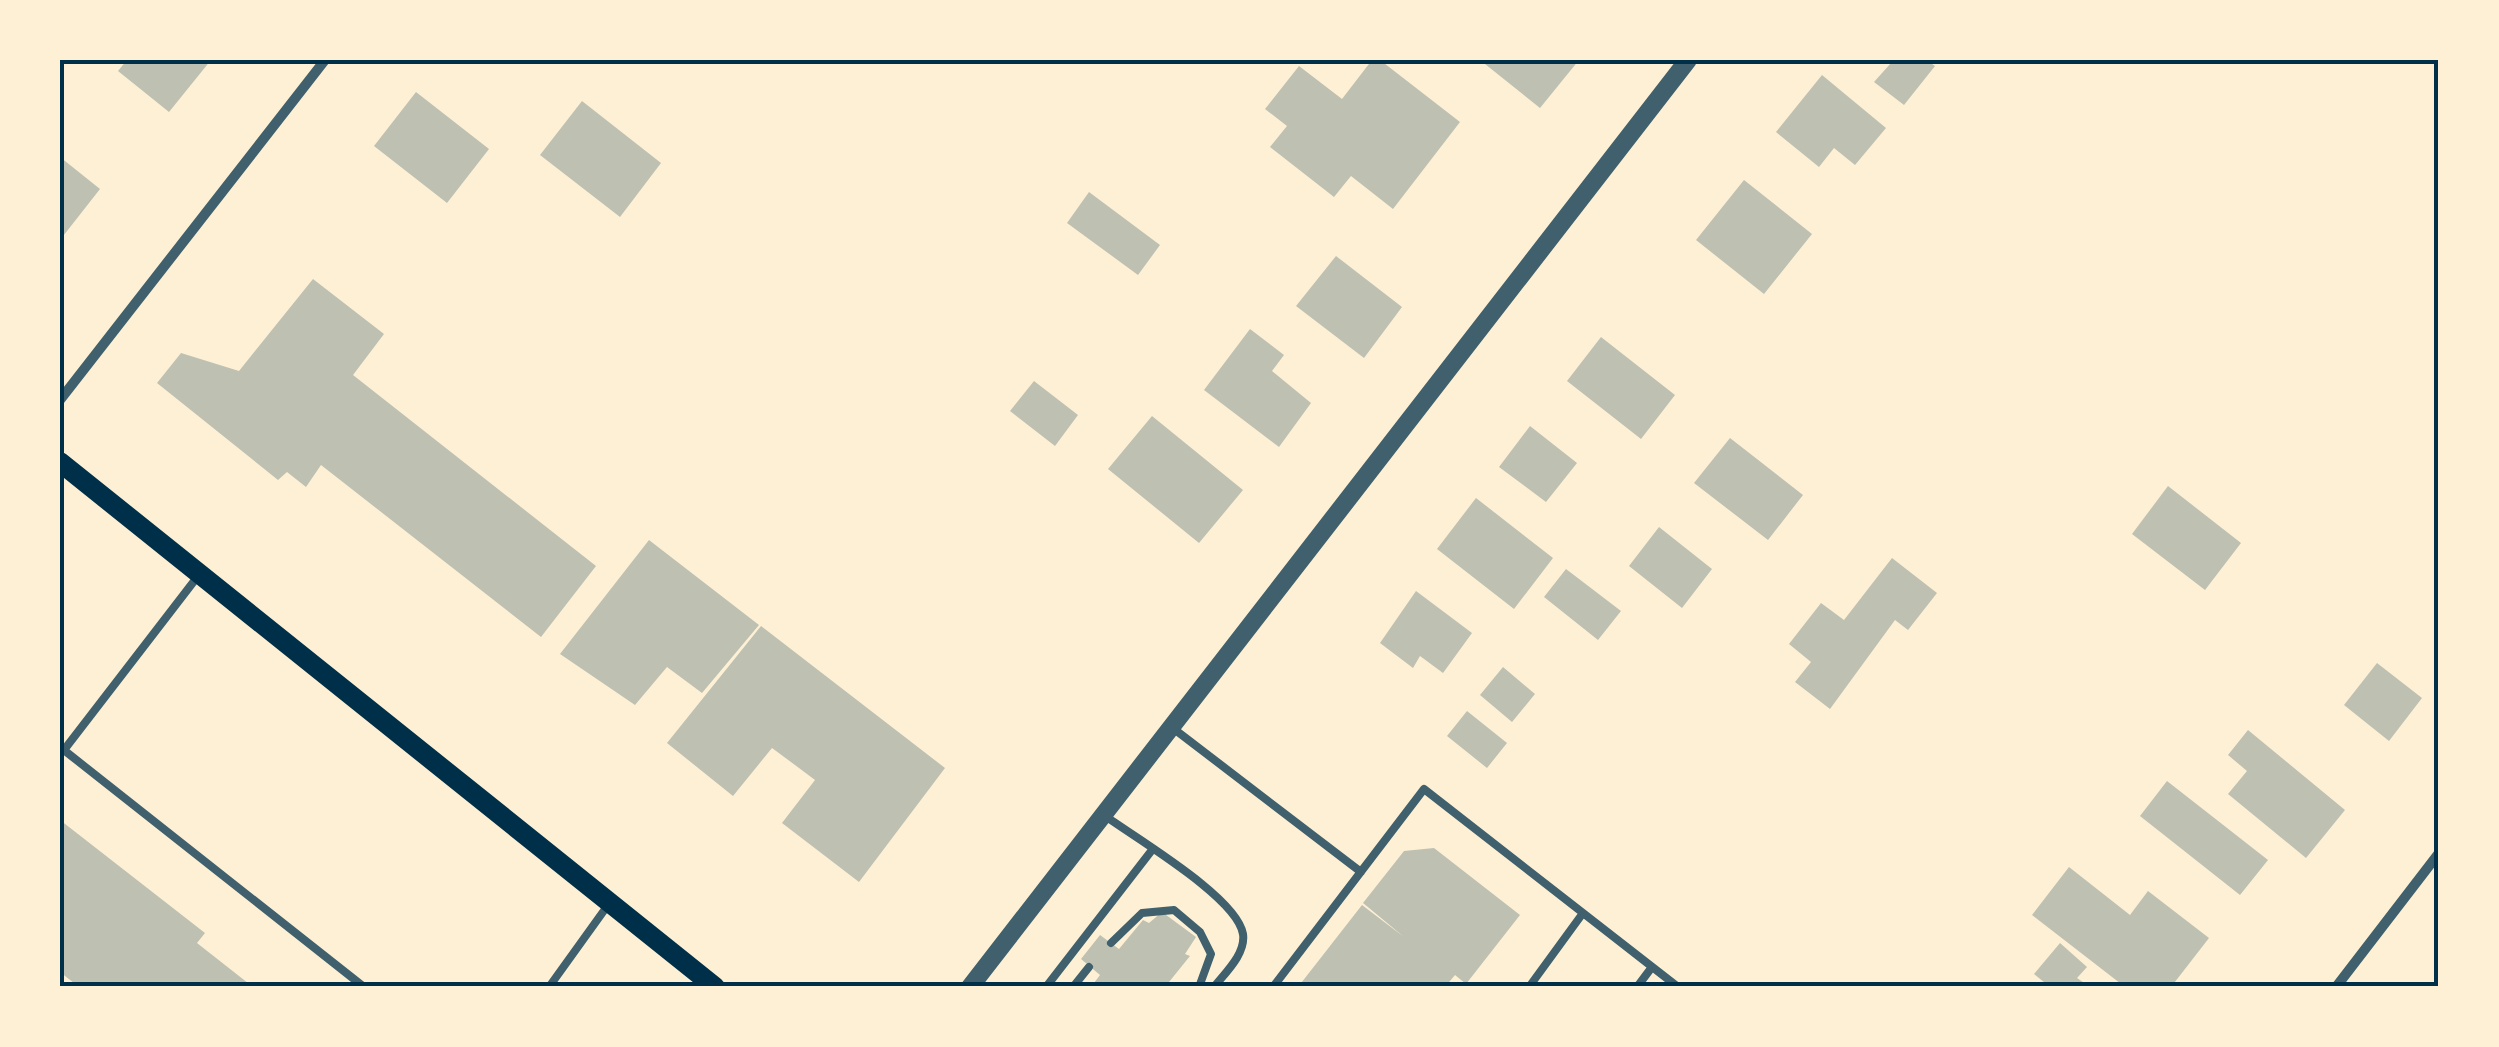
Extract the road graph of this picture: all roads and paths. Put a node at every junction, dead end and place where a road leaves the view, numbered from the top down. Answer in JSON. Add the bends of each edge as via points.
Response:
{"nodes":[{"id":1,"x":325,"y":60,"type":"edge"},
{"id":2,"x":1688,"y":60,"type":"edge"},
{"id":3,"x":60,"y":400,"type":"edge"},
{"id":4,"x":60,"y":462,"type":"edge"},
{"id":5,"x":200,"y":574,"type":"junction"},
{"id":6,"x":1172,"y":727,"type":"junction"},
{"id":7,"x":62,"y":749,"type":"edge"},
{"id":8,"x":1104,"y":815,"type":"junction"},
{"id":9,"x":1152,"y":850,"type":"junction"},
{"id":10,"x":2439,"y":853,"type":"edge"},
{"id":11,"x":1361,"y":872,"type":"junction"},
{"id":12,"x":610,"y":902,"type":"junction"},
{"id":13,"x":1583,"y":913,"type":"junction"},
{"id":14,"x":1110,"y":942,"type":"dead end"},
{"id":15,"x":1089,"y":966,"type":"dead end"},
{"id":16,"x":1652,"y":967,"type":"junction"},
{"id":17,"x":364,"y":987,"type":"edge"},
{"id":18,"x":550,"y":987,"type":"edge"},
{"id":19,"x":716,"y":987,"type":"edge"},
{"id":20,"x":970,"y":987,"type":"edge"},
{"id":21,"x":1046,"y":987,"type":"edge"},
{"id":22,"x":1073,"y":987,"type":"edge"},
{"id":23,"x":1199,"y":987,"type":"edge"},
{"id":24,"x":1214,"y":987,"type":"edge"},
{"id":25,"x":1272,"y":987,"type":"edge"},
{"id":26,"x":1529,"y":987,"type":"edge"},
{"id":27,"x":1637,"y":987,"type":"edge"},
{"id":28,"x":1678,"y":987,"type":"edge"},
{"id":29,"x":2336,"y":987,"type":"edge"}],
"edges":[{"from":1,"to":3,"type":"street"},
{"from":2,"to":6,"type":"street"},
{"from":4,"to":5,"type":"main road"},
{"from":5,"to":7,"type":"lane"},
{"from":5,"to":12,"type":"main road"},
{"from":6,"to":8,"type":"street"},
{"from":6,"to":11,"type":"lane"},
{"from":7,"to":17,"type":"lane"},
{"from":8,"to":9,"type":"lane"},
{"from":8,"to":20,"type":"street"},
{"from":9,"to":21,"type":"lane"},
{"from":9,"to":24,"type":"lane","via":[[1232,908],[1243,934],[1240,952]]},
{"from":10,"to":29,"type":"street"},
{"from":11,"to":13,"type":"lane","via":[[1424,789]]},
{"from":11,"to":25,"type":"lane"},
{"from":12,"to":18,"type":"lane"},
{"from":12,"to":19,"type":"main road"},
{"from":13,"to":16,"type":"lane"},
{"from":13,"to":26,"type":"lane"},
{"from":14,"to":23,"type":"lane","via":[[1142,913],[1174,910],[1200,932],[1210,954]]},
{"from":15,"to":22,"type":"lane"},
{"from":16,"to":27,"type":"lane"},
{"from":16,"to":28,"type":"lane"}]}
